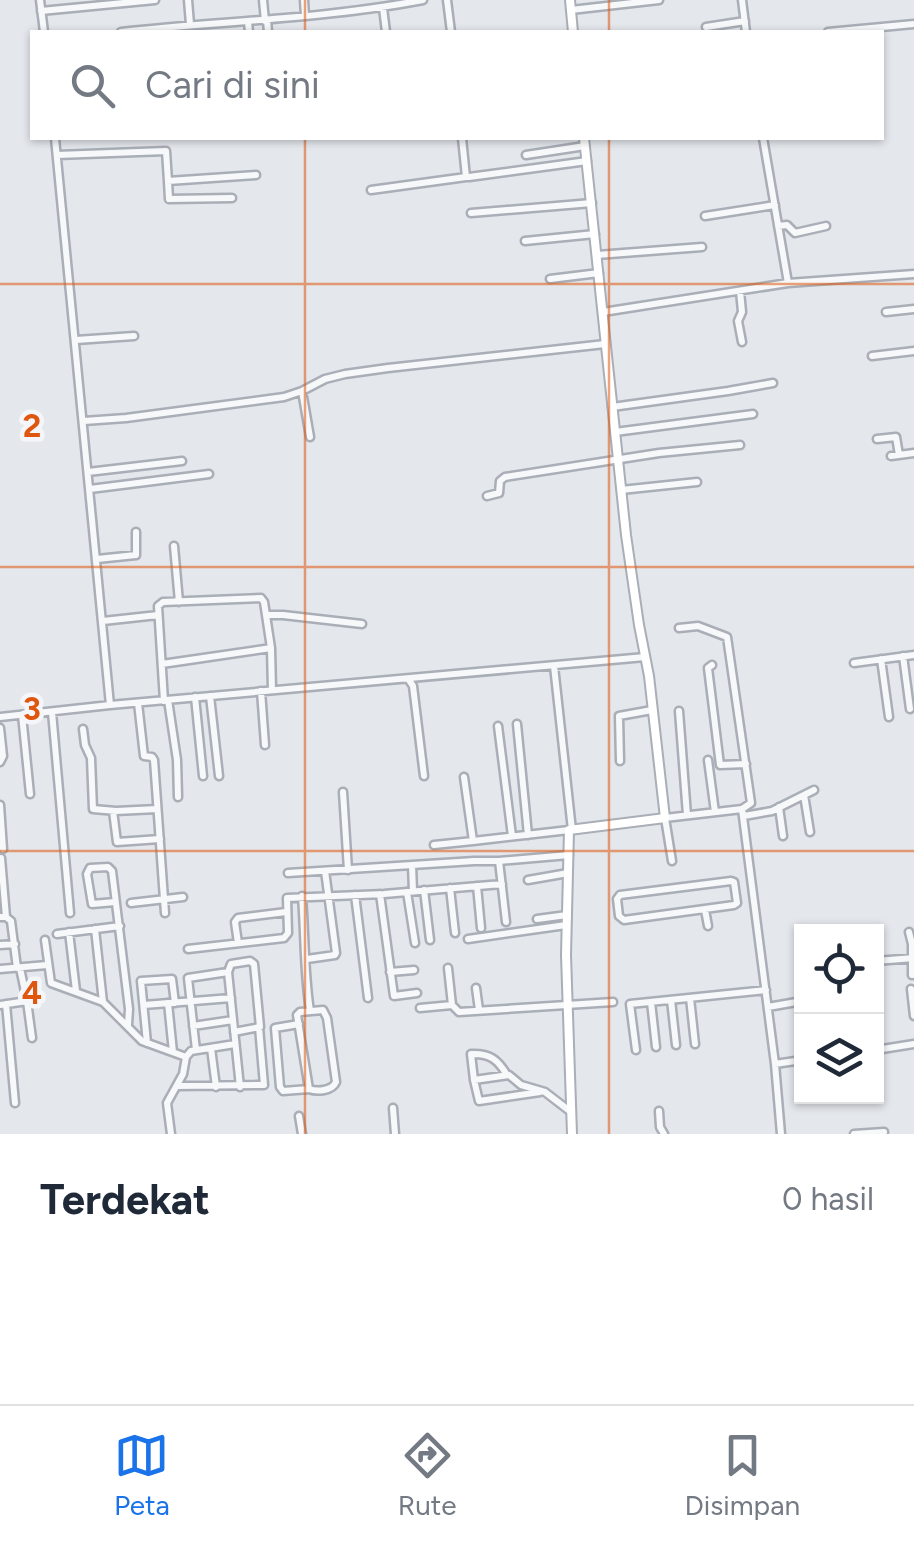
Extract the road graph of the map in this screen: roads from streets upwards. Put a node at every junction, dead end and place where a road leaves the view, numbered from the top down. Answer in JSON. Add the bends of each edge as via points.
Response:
{"nodes":[{"id":1,"x":40,"y":0,"type":"edge"},
{"id":2,"x":155,"y":0,"type":"edge"},
{"id":3,"x":188,"y":0,"type":"edge"},
{"id":4,"x":262,"y":0,"type":"edge"},
{"id":5,"x":304,"y":0,"type":"edge"},
{"id":6,"x":423,"y":0,"type":"edge"},
{"id":7,"x":447,"y":0,"type":"edge"},
{"id":8,"x":658,"y":0,"type":"edge"},
{"id":9,"x":742,"y":0,"type":"edge"},
{"id":10,"x":571,"y":5,"type":"edge"},
{"id":11,"x":383,"y":8,"type":"junction"},
{"id":12,"x":41,"y":11,"type":"junction"},
{"id":13,"x":306,"y":16,"type":"junction"},
{"id":14,"x":266,"y":20,"type":"junction"},
{"id":15,"x":745,"y":21,"type":"junction"},
{"id":16,"x":248,"y":22,"type":"junction"},
{"id":17,"x":190,"y":24,"type":"junction"},
{"id":18,"x":914,"y":24,"type":"edge"},
{"id":19,"x":706,"y":27,"type":"dead end"},
{"id":20,"x":44,"y":30,"type":"edge"},
{"id":21,"x":138,"y":30,"type":"edge"},
{"id":22,"x":249,"y":30,"type":"edge"},
{"id":23,"x":268,"y":30,"type":"edge"},
{"id":24,"x":386,"y":30,"type":"edge"},
{"id":25,"x":451,"y":30,"type":"edge"},
{"id":26,"x":573,"y":30,"type":"edge"},
{"id":27,"x":746,"y":30,"type":"edge"},
{"id":28,"x":850,"y":30,"type":"edge"},
{"id":29,"x":55,"y":140,"type":"edge"},
{"id":30,"x":462,"y":140,"type":"edge"},
{"id":31,"x":763,"y":140,"type":"edge"},
{"id":32,"x":585,"y":142,"type":"edge"},
{"id":33,"x":57,"y":155,"type":"junction"},
{"id":34,"x":526,"y":155,"type":"dead end"},
{"id":35,"x":587,"y":161,"type":"junction"},
{"id":36,"x":256,"y":176,"type":"dead end"},
{"id":37,"x":466,"y":176,"type":"junction"},
{"id":38,"x":168,"y":181,"type":"junction"},
{"id":39,"x":371,"y":190,"type":"dead end"},
{"id":40,"x":232,"y":198,"type":"dead end"},
{"id":41,"x":592,"y":204,"type":"junction"},
{"id":42,"x":775,"y":205,"type":"junction"},
{"id":43,"x":471,"y":213,"type":"dead end"},
{"id":44,"x":704,"y":216,"type":"dead end"},
{"id":45,"x":778,"y":226,"type":"junction"},
{"id":46,"x":826,"y":226,"type":"dead end"},
{"id":47,"x":595,"y":234,"type":"junction"},
{"id":48,"x":525,"y":241,"type":"dead end"},
{"id":49,"x":702,"y":247,"type":"dead end"},
{"id":50,"x":597,"y":255,"type":"junction"},
{"id":51,"x":598,"y":274,"type":"junction"},
{"id":52,"x":914,"y":274,"type":"edge"},
{"id":53,"x":550,"y":279,"type":"dead end"},
{"id":54,"x":788,"y":283,"type":"junction"},
{"id":55,"x":740,"y":291,"type":"junction"},
{"id":56,"x":914,"y":309,"type":"edge"},
{"id":57,"x":603,"y":312,"type":"junction"},
{"id":58,"x":886,"y":312,"type":"dead end"},
{"id":59,"x":134,"y":336,"type":"dead end"},
{"id":60,"x":76,"y":340,"type":"junction"},
{"id":61,"x":742,"y":342,"type":"dead end"},
{"id":62,"x":605,"y":344,"type":"junction"},
{"id":63,"x":914,"y":351,"type":"edge"},
{"id":64,"x":872,"y":356,"type":"dead end"},
{"id":65,"x":774,"y":383,"type":"dead end"},
{"id":66,"x":302,"y":391,"type":"junction"},
{"id":67,"x":612,"y":406,"type":"junction"},
{"id":68,"x":753,"y":414,"type":"dead end"},
{"id":69,"x":84,"y":421,"type":"junction"},
{"id":70,"x":615,"y":432,"type":"junction"},
{"id":71,"x":310,"y":437,"type":"dead end"},
{"id":72,"x":876,"y":439,"type":"dead end"},
{"id":73,"x":740,"y":445,"type":"dead end"},
{"id":74,"x":914,"y":453,"type":"edge"},
{"id":75,"x":618,"y":460,"type":"junction"},
{"id":76,"x":182,"y":461,"type":"dead end"},
{"id":77,"x":88,"y":472,"type":"junction"},
{"id":78,"x":209,"y":474,"type":"dead end"},
{"id":79,"x":697,"y":482,"type":"dead end"},
{"id":80,"x":90,"y":490,"type":"junction"},
{"id":81,"x":621,"y":490,"type":"junction"},
{"id":82,"x":488,"y":496,"type":"dead end"},
{"id":83,"x":136,"y":532,"type":"dead end"},
{"id":84,"x":174,"y":546,"type":"dead end"},
{"id":85,"x":98,"y":559,"type":"junction"},
{"id":86,"x":179,"y":602,"type":"junction"},
{"id":87,"x":158,"y":615,"type":"junction"},
{"id":88,"x":266,"y":615,"type":"junction"},
{"id":89,"x":103,"y":622,"type":"junction"},
{"id":90,"x":362,"y":624,"type":"dead end"},
{"id":91,"x":679,"y":628,"type":"dead end"},
{"id":92,"x":270,"y":648,"type":"junction"},
{"id":93,"x":914,"y":655,"type":"edge"},
{"id":94,"x":645,"y":656,"type":"junction"},
{"id":95,"x":903,"y":656,"type":"junction"},
{"id":96,"x":881,"y":659,"type":"junction"},
{"id":97,"x":854,"y":662,"type":"dead end"},
{"id":98,"x":162,"y":664,"type":"junction"},
{"id":99,"x":712,"y":665,"type":"dead end"},
{"id":100,"x":554,"y":666,"type":"junction"},
{"id":101,"x":408,"y":678,"type":"junction"},
{"id":102,"x":272,"y":690,"type":"junction"},
{"id":103,"x":261,"y":691,"type":"junction"},
{"id":104,"x":210,"y":696,"type":"junction"},
{"id":105,"x":195,"y":698,"type":"junction"},
{"id":106,"x":166,"y":701,"type":"junction"},
{"id":107,"x":138,"y":703,"type":"junction"},
{"id":108,"x":110,"y":705,"type":"junction"},
{"id":109,"x":910,"y":709,"type":"dead end"},
{"id":110,"x":652,"y":710,"type":"junction"},
{"id":111,"x":52,"y":712,"type":"junction"},
{"id":112,"x":678,"y":712,"type":"dead end"},
{"id":113,"x":22,"y":715,"type":"junction"},
{"id":114,"x":889,"y":717,"type":"dead end"},
{"id":115,"x":0,"y":718,"type":"edge"},
{"id":116,"x":517,"y":724,"type":"dead end"},
{"id":117,"x":498,"y":726,"type":"dead end"},
{"id":118,"x":0,"y":728,"type":"edge"},
{"id":119,"x":83,"y":729,"type":"dead end"},
{"id":120,"x":265,"y":745,"type":"dead end"},
{"id":121,"x":708,"y":760,"type":"dead end"},
{"id":122,"x":620,"y":761,"type":"dead end"},
{"id":123,"x":0,"y":762,"type":"edge"},
{"id":124,"x":746,"y":764,"type":"junction"},
{"id":125,"x":203,"y":776,"type":"dead end"},
{"id":126,"x":220,"y":776,"type":"dead end"},
{"id":127,"x":424,"y":776,"type":"dead end"},
{"id":128,"x":464,"y":777,"type":"dead end"},
{"id":129,"x":814,"y":790,"type":"dead end"},
{"id":130,"x":342,"y":792,"type":"dead end"},
{"id":131,"x":30,"y":794,"type":"dead end"},
{"id":132,"x":804,"y":794,"type":"junction"},
{"id":133,"x":178,"y":797,"type":"dead end"},
{"id":134,"x":0,"y":805,"type":"edge"},
{"id":135,"x":779,"y":807,"type":"junction"},
{"id":136,"x":158,"y":809,"type":"junction"},
{"id":137,"x":113,"y":812,"type":"junction"},
{"id":138,"x":715,"y":812,"type":"junction"},
{"id":139,"x":743,"y":812,"type":"junction"},
{"id":140,"x":687,"y":815,"type":"junction"},
{"id":141,"x":666,"y":818,"type":"junction"},
{"id":142,"x":570,"y":830,"type":"junction"},
{"id":143,"x":810,"y":832,"type":"dead end"},
{"id":144,"x":528,"y":835,"type":"junction"},
{"id":145,"x":512,"y":836,"type":"junction"},
{"id":146,"x":783,"y":836,"type":"dead end"},
{"id":147,"x":160,"y":839,"type":"junction"},
{"id":148,"x":473,"y":841,"type":"junction"},
{"id":149,"x":434,"y":845,"type":"dead end"},
{"id":150,"x":4,"y":849,"type":"dead end"},
{"id":151,"x":569,"y":854,"type":"junction"},
{"id":152,"x":1,"y":858,"type":"edge"},
{"id":153,"x":500,"y":861,"type":"junction"},
{"id":154,"x":672,"y":861,"type":"dead end"},
{"id":155,"x":412,"y":864,"type":"junction"},
{"id":156,"x":348,"y":870,"type":"junction"},
{"id":157,"x":325,"y":871,"type":"junction"},
{"id":158,"x":288,"y":872,"type":"dead end"},
{"id":159,"x":568,"y":873,"type":"junction"},
{"id":160,"x":528,"y":880,"type":"dead end"},
{"id":161,"x":502,"y":884,"type":"junction"},
{"id":162,"x":477,"y":886,"type":"junction"},
{"id":163,"x":450,"y":888,"type":"junction"},
{"id":164,"x":753,"y":888,"type":"junction"},
{"id":165,"x":424,"y":890,"type":"junction"},
{"id":166,"x":736,"y":891,"type":"junction"},
{"id":167,"x":410,"y":892,"type":"junction"},
{"id":168,"x":1,"y":893,"type":"edge"},
{"id":169,"x":380,"y":894,"type":"junction"},
{"id":170,"x":355,"y":895,"type":"junction"},
{"id":171,"x":184,"y":896,"type":"dead end"},
{"id":172,"x":302,"y":896,"type":"junction"},
{"id":173,"x":329,"y":896,"type":"junction"},
{"id":174,"x":164,"y":899,"type":"junction"},
{"id":175,"x":115,"y":902,"type":"junction"},
{"id":176,"x":131,"y":903,"type":"dead end"},
{"id":177,"x":705,"y":910,"type":"junction"},
{"id":178,"x":70,"y":912,"type":"dead end"},
{"id":179,"x":165,"y":912,"type":"dead end"},
{"id":180,"x":286,"y":912,"type":"junction"},
{"id":181,"x":567,"y":915,"type":"junction"},
{"id":182,"x":3,"y":917,"type":"edge"},
{"id":183,"x":536,"y":919,"type":"dead end"},
{"id":184,"x":506,"y":922,"type":"dead end"},
{"id":185,"x":120,"y":926,"type":"junction"},
{"id":186,"x":566,"y":926,"type":"junction"},
{"id":187,"x":708,"y":926,"type":"dead end"},
{"id":188,"x":481,"y":928,"type":"dead end"},
{"id":189,"x":95,"y":929,"type":"junction"},
{"id":190,"x":70,"y":932,"type":"junction"},
{"id":191,"x":908,"y":932,"type":"dead end"},
{"id":192,"x":455,"y":933,"type":"dead end"},
{"id":193,"x":58,"y":934,"type":"dead end"},
{"id":194,"x":468,"y":939,"type":"dead end"},
{"id":195,"x":46,"y":940,"type":"dead end"},
{"id":196,"x":430,"y":940,"type":"dead end"},
{"id":197,"x":238,"y":943,"type":"junction"},
{"id":198,"x":415,"y":943,"type":"dead end"},
{"id":199,"x":15,"y":944,"type":"junction"},
{"id":200,"x":0,"y":945,"type":"edge"},
{"id":201,"x":188,"y":950,"type":"dead end"},
{"id":202,"x":913,"y":958,"type":"edge"},
{"id":203,"x":307,"y":959,"type":"junction"},
{"id":204,"x":884,"y":961,"type":"edge"},
{"id":205,"x":47,"y":966,"type":"junction"},
{"id":206,"x":19,"y":968,"type":"junction"},
{"id":207,"x":448,"y":968,"type":"dead end"},
{"id":208,"x":0,"y":970,"type":"edge"},
{"id":209,"x":414,"y":970,"type":"dead end"},
{"id":210,"x":228,"y":972,"type":"junction"},
{"id":211,"x":390,"y":972,"type":"junction"},
{"id":212,"x":912,"y":975,"type":"edge"},
{"id":213,"x":476,"y":988,"type":"dead end"},
{"id":214,"x":910,"y":989,"type":"dead end"},
{"id":215,"x":766,"y":990,"type":"junction"},
{"id":216,"x":76,"y":991,"type":"junction"},
{"id":217,"x":417,"y":993,"type":"dead end"},
{"id":218,"x":231,"y":998,"type":"junction"},
{"id":219,"x":368,"y":998,"type":"dead end"},
{"id":220,"x":690,"y":998,"type":"junction"},
{"id":221,"x":671,"y":1000,"type":"junction"},
{"id":222,"x":28,"y":1001,"type":"junction"},
{"id":223,"x":103,"y":1002,"type":"junction"},
{"id":224,"x":190,"y":1002,"type":"junction"},
{"id":225,"x":613,"y":1002,"type":"dead end"},
{"id":226,"x":651,"y":1002,"type":"junction"},
{"id":227,"x":794,"y":1002,"type":"edge"},
{"id":228,"x":172,"y":1003,"type":"junction"},
{"id":229,"x":3,"y":1004,"type":"edge"},
{"id":230,"x":144,"y":1005,"type":"junction"},
{"id":231,"x":568,"y":1005,"type":"junction"},
{"id":232,"x":452,"y":1006,"type":"junction"},
{"id":233,"x":768,"y":1007,"type":"junction"},
{"id":234,"x":420,"y":1008,"type":"dead end"},
{"id":235,"x":310,"y":1010,"type":"junction"},
{"id":236,"x":479,"y":1010,"type":"junction"},
{"id":237,"x":914,"y":1016,"type":"edge"},
{"id":238,"x":233,"y":1020,"type":"junction"},
{"id":239,"x":299,"y":1024,"type":"junction"},
{"id":240,"x":127,"y":1026,"type":"junction"},
{"id":241,"x":193,"y":1026,"type":"junction"},
{"id":242,"x":259,"y":1028,"type":"junction"},
{"id":243,"x":234,"y":1032,"type":"junction"},
{"id":244,"x":32,"y":1038,"type":"dead end"},
{"id":245,"x":147,"y":1043,"type":"junction"},
{"id":246,"x":235,"y":1044,"type":"junction"},
{"id":247,"x":695,"y":1044,"type":"dead end"},
{"id":248,"x":914,"y":1044,"type":"edge"},
{"id":249,"x":676,"y":1045,"type":"dead end"},
{"id":250,"x":656,"y":1047,"type":"dead end"},
{"id":251,"x":211,"y":1048,"type":"junction"},
{"id":252,"x":884,"y":1049,"type":"edge"},
{"id":253,"x":196,"y":1050,"type":"junction"},
{"id":254,"x":636,"y":1050,"type":"dead end"},
{"id":255,"x":173,"y":1052,"type":"junction"},
{"id":256,"x":186,"y":1057,"type":"junction"},
{"id":257,"x":794,"y":1061,"type":"edge"},
{"id":258,"x":774,"y":1064,"type":"junction"},
{"id":259,"x":507,"y":1075,"type":"junction"},
{"id":260,"x":474,"y":1080,"type":"junction"},
{"id":261,"x":177,"y":1086,"type":"junction"},
{"id":262,"x":216,"y":1087,"type":"junction"},
{"id":263,"x":240,"y":1087,"type":"junction"},
{"id":264,"x":309,"y":1089,"type":"junction"},
{"id":265,"x":540,"y":1092,"type":"junction"},
{"id":266,"x":15,"y":1103,"type":"dead end"},
{"id":267,"x":571,"y":1104,"type":"junction"},
{"id":268,"x":393,"y":1108,"type":"dead end"},
{"id":269,"x":659,"y":1111,"type":"dead end"},
{"id":270,"x":299,"y":1116,"type":"dead end"},
{"id":271,"x":884,"y":1132,"type":"edge"},
{"id":272,"x":171,"y":1134,"type":"edge"},
{"id":273,"x":302,"y":1134,"type":"edge"},
{"id":274,"x":395,"y":1134,"type":"edge"},
{"id":275,"x":572,"y":1134,"type":"edge"},
{"id":276,"x":664,"y":1134,"type":"edge"},
{"id":277,"x":781,"y":1134,"type":"edge"},
{"id":278,"x":854,"y":1134,"type":"edge"}],
"edges":[{"from":1,"to":12,"type":"street"},
{"from":2,"to":12,"type":"street"},
{"from":3,"to":17,"type":"street"},
{"from":4,"to":14,"type":"street"},
{"from":5,"to":13,"type":"street"},
{"from":6,"to":11,"type":"street"},
{"from":7,"to":25,"type":"street"},
{"from":8,"to":10,"type":"street"},
{"from":9,"to":15,"type":"street"},
{"from":10,"to":26,"type":"street"},
{"from":11,"to":13,"type":"street"},
{"from":11,"to":24,"type":"street"},
{"from":12,"to":20,"type":"street"},
{"from":13,"to":14,"type":"street"},
{"from":14,"to":16,"type":"street"},
{"from":14,"to":23,"type":"street"},
{"from":15,"to":19,"type":"street"},
{"from":15,"to":27,"type":"street"},
{"from":16,"to":17,"type":"street"},
{"from":16,"to":22,"type":"street"},
{"from":17,"to":21,"type":"street"},
{"from":18,"to":28,"type":"street"},
{"from":29,"to":33,"type":"street"},
{"from":30,"to":37,"type":"street"},
{"from":31,"to":42,"type":"street"},
{"from":32,"to":34,"type":"street"},
{"from":32,"to":35,"type":"street"},
{"from":33,"to":38,"type":"street","via":[[166,151]]},
{"from":33,"to":60,"type":"street"},
{"from":35,"to":37,"type":"street"},
{"from":35,"to":41,"type":"street"},
{"from":36,"to":38,"type":"street"},
{"from":37,"to":39,"type":"street"},
{"from":38,"to":40,"type":"street","via":[[170,200]]},
{"from":41,"to":43,"type":"street"},
{"from":41,"to":47,"type":"street"},
{"from":42,"to":44,"type":"street"},
{"from":42,"to":45,"type":"street"},
{"from":45,"to":46,"type":"street","via":[[795,233]]},
{"from":45,"to":54,"type":"street"},
{"from":47,"to":48,"type":"street"},
{"from":47,"to":50,"type":"street"},
{"from":49,"to":50,"type":"street"},
{"from":50,"to":51,"type":"street"},
{"from":51,"to":53,"type":"street"},
{"from":51,"to":57,"type":"street"},
{"from":52,"to":54,"type":"street"},
{"from":54,"to":55,"type":"street"},
{"from":55,"to":57,"type":"street"},
{"from":55,"to":61,"type":"street"},
{"from":56,"to":58,"type":"street"},
{"from":57,"to":62,"type":"street"},
{"from":59,"to":60,"type":"street"},
{"from":60,"to":69,"type":"street"},
{"from":62,"to":66,"type":"street","via":[[390,367],[324,379]]},
{"from":62,"to":67,"type":"street"},
{"from":63,"to":64,"type":"street"},
{"from":65,"to":67,"type":"street"},
{"from":66,"to":69,"type":"street"},
{"from":66,"to":71,"type":"street"},
{"from":67,"to":70,"type":"street"},
{"from":68,"to":70,"type":"street"},
{"from":69,"to":77,"type":"street"},
{"from":70,"to":75,"type":"street"},
{"from":72,"to":74,"type":"street","via":[[896,437],[895,456]]},
{"from":73,"to":75,"type":"street"},
{"from":75,"to":81,"type":"street"},
{"from":75,"to":82,"type":"street","via":[[505,477],[500,493]]},
{"from":76,"to":77,"type":"street"},
{"from":77,"to":80,"type":"street"},
{"from":78,"to":80,"type":"street"},
{"from":79,"to":81,"type":"street"},
{"from":80,"to":85,"type":"street"},
{"from":81,"to":94,"type":"street"},
{"from":83,"to":85,"type":"street","via":[[136,555]]},
{"from":84,"to":86,"type":"street"},
{"from":85,"to":89,"type":"street"},
{"from":86,"to":87,"type":"street","via":[[160,603]]},
{"from":86,"to":88,"type":"street","via":[[260,598]]},
{"from":87,"to":89,"type":"street"},
{"from":87,"to":98,"type":"street"},
{"from":88,"to":90,"type":"street"},
{"from":88,"to":92,"type":"street"},
{"from":89,"to":108,"type":"street"},
{"from":91,"to":124,"type":"street","via":[[698,626],[728,636]]},
{"from":92,"to":98,"type":"street"},
{"from":92,"to":102,"type":"street"},
{"from":93,"to":95,"type":"street"},
{"from":94,"to":100,"type":"street"},
{"from":94,"to":110,"type":"street"},
{"from":95,"to":96,"type":"street"},
{"from":95,"to":109,"type":"street"},
{"from":96,"to":97,"type":"street"},
{"from":96,"to":114,"type":"street"},
{"from":98,"to":106,"type":"street"},
{"from":99,"to":124,"type":"street","via":[[720,765]]},
{"from":100,"to":101,"type":"street"},
{"from":100,"to":142,"type":"street"},
{"from":101,"to":102,"type":"street"},
{"from":101,"to":127,"type":"street"},
{"from":102,"to":103,"type":"street"},
{"from":103,"to":104,"type":"street"},
{"from":103,"to":120,"type":"street"},
{"from":104,"to":105,"type":"street"},
{"from":104,"to":126,"type":"street"},
{"from":105,"to":106,"type":"street"},
{"from":105,"to":125,"type":"street"},
{"from":106,"to":107,"type":"street"},
{"from":106,"to":133,"type":"street"},
{"from":107,"to":108,"type":"street"},
{"from":107,"to":136,"type":"street","via":[[144,755],[154,760]]},
{"from":108,"to":111,"type":"street"},
{"from":110,"to":122,"type":"street","via":[[619,716]]},
{"from":110,"to":141,"type":"street"},
{"from":111,"to":113,"type":"street"},
{"from":111,"to":178,"type":"street"},
{"from":112,"to":140,"type":"street"},
{"from":113,"to":115,"type":"street"},
{"from":113,"to":131,"type":"street"},
{"from":116,"to":144,"type":"street"},
{"from":117,"to":145,"type":"street"},
{"from":118,"to":123,"type":"street"},
{"from":119,"to":137,"type":"street","via":[[93,807]]},
{"from":121,"to":138,"type":"street"},
{"from":124,"to":139,"type":"street","via":[[751,803]]},
{"from":128,"to":148,"type":"street"},
{"from":129,"to":132,"type":"street"},
{"from":130,"to":156,"type":"street"},
{"from":132,"to":135,"type":"street"},
{"from":132,"to":143,"type":"street"},
{"from":134,"to":150,"type":"street"},
{"from":135,"to":139,"type":"street"},
{"from":135,"to":146,"type":"street"},
{"from":136,"to":137,"type":"street"},
{"from":136,"to":147,"type":"street"},
{"from":137,"to":147,"type":"street","via":[[117,842]]},
{"from":138,"to":139,"type":"street"},
{"from":138,"to":140,"type":"street"},
{"from":139,"to":164,"type":"street"},
{"from":140,"to":141,"type":"street"},
{"from":141,"to":142,"type":"street"},
{"from":141,"to":154,"type":"street"},
{"from":142,"to":144,"type":"street"},
{"from":142,"to":151,"type":"street"},
{"from":144,"to":145,"type":"street"},
{"from":145,"to":148,"type":"street"},
{"from":147,"to":174,"type":"street"},
{"from":148,"to":149,"type":"street"},
{"from":151,"to":153,"type":"street"},
{"from":151,"to":159,"type":"street"},
{"from":152,"to":168,"type":"street"},
{"from":153,"to":155,"type":"street"},
{"from":153,"to":161,"type":"street"},
{"from":155,"to":156,"type":"street"},
{"from":155,"to":167,"type":"street"},
{"from":156,"to":157,"type":"street"},
{"from":157,"to":158,"type":"street"},
{"from":157,"to":173,"type":"street"},
{"from":159,"to":160,"type":"street"},
{"from":159,"to":181,"type":"street"},
{"from":161,"to":162,"type":"street"},
{"from":161,"to":184,"type":"street"},
{"from":162,"to":163,"type":"street"},
{"from":162,"to":188,"type":"street"},
{"from":163,"to":165,"type":"street"},
{"from":163,"to":192,"type":"street"},
{"from":164,"to":166,"type":"street"},
{"from":164,"to":215,"type":"street"},
{"from":165,"to":167,"type":"street"},
{"from":165,"to":196,"type":"street"},
{"from":166,"to":177,"type":"street","via":[[736,904]]},
{"from":166,"to":177,"type":"street","via":[[731,880],[617,898],[622,920]]},
{"from":167,"to":169,"type":"street"},
{"from":167,"to":198,"type":"street"},
{"from":168,"to":182,"type":"street"},
{"from":169,"to":170,"type":"street"},
{"from":169,"to":211,"type":"street"},
{"from":170,"to":173,"type":"street"},
{"from":170,"to":219,"type":"street"},
{"from":171,"to":174,"type":"street"},
{"from":172,"to":173,"type":"street"},
{"from":172,"to":180,"type":"street","via":[[285,899]]},
{"from":172,"to":203,"type":"street"},
{"from":173,"to":203,"type":"street","via":[[336,955]]},
{"from":174,"to":176,"type":"street"},
{"from":174,"to":179,"type":"street"},
{"from":175,"to":175,"type":"street","via":[[92,904],[89,869],[111,868]]},
{"from":175,"to":185,"type":"street"},
{"from":177,"to":187,"type":"street"},
{"from":180,"to":197,"type":"street","via":[[286,936]]},
{"from":180,"to":197,"type":"street","via":[[238,918]]},
{"from":181,"to":183,"type":"street"},
{"from":181,"to":186,"type":"street"},
{"from":182,"to":199,"type":"street","via":[[11,921]]},
{"from":185,"to":189,"type":"street"},
{"from":185,"to":240,"type":"street"},
{"from":186,"to":194,"type":"street"},
{"from":186,"to":231,"type":"street"},
{"from":189,"to":190,"type":"street"},
{"from":189,"to":223,"type":"street"},
{"from":190,"to":193,"type":"street"},
{"from":190,"to":216,"type":"street"},
{"from":191,"to":202,"type":"street"},
{"from":195,"to":205,"type":"street"},
{"from":197,"to":201,"type":"street"},
{"from":199,"to":200,"type":"street"},
{"from":199,"to":206,"type":"street"},
{"from":202,"to":204,"type":"street"},
{"from":202,"to":212,"type":"street"},
{"from":203,"to":235,"type":"street"},
{"from":205,"to":206,"type":"street"},
{"from":205,"to":216,"type":"street","via":[[51,983]]},
{"from":206,"to":208,"type":"street"},
{"from":206,"to":222,"type":"street"},
{"from":207,"to":232,"type":"street"},
{"from":209,"to":211,"type":"street"},
{"from":210,"to":218,"type":"street"},
{"from":210,"to":224,"type":"street","via":[[188,977]]},
{"from":210,"to":242,"type":"street","via":[[232,964],[254,963]]},
{"from":211,"to":217,"type":"street","via":[[394,996]]},
{"from":213,"to":236,"type":"street"},
{"from":214,"to":237,"type":"street"},
{"from":215,"to":220,"type":"street"},
{"from":215,"to":233,"type":"street"},
{"from":216,"to":223,"type":"street"},
{"from":218,"to":224,"type":"street"},
{"from":218,"to":238,"type":"street"},
{"from":220,"to":221,"type":"street"},
{"from":220,"to":247,"type":"street"},
{"from":221,"to":226,"type":"street"},
{"from":221,"to":249,"type":"street"},
{"from":222,"to":229,"type":"street"},
{"from":222,"to":244,"type":"street"},
{"from":223,"to":240,"type":"street"},
{"from":224,"to":228,"type":"street"},
{"from":224,"to":241,"type":"street"},
{"from":225,"to":231,"type":"street"},
{"from":226,"to":250,"type":"street"},
{"from":226,"to":254,"type":"street","via":[[630,1004]]},
{"from":227,"to":233,"type":"street"},
{"from":228,"to":230,"type":"street"},
{"from":228,"to":230,"type":"street","via":[[172,979],[143,980]]},
{"from":228,"to":255,"type":"street"},
{"from":229,"to":266,"type":"street"},
{"from":230,"to":245,"type":"street"},
{"from":231,"to":236,"type":"street"},
{"from":231,"to":267,"type":"street"},
{"from":232,"to":234,"type":"street"},
{"from":232,"to":236,"type":"street"},
{"from":233,"to":258,"type":"street"},
{"from":235,"to":239,"type":"street","via":[[298,1013]]},
{"from":235,"to":264,"type":"street","via":[[326,1014],[336,1082],[329,1089]]},
{"from":238,"to":241,"type":"street"},
{"from":238,"to":243,"type":"street"},
{"from":239,"to":264,"type":"street"},
{"from":239,"to":264,"type":"street","via":[[274,1028],[280,1087]]},
{"from":240,"to":245,"type":"street"},
{"from":241,"to":253,"type":"street"},
{"from":242,"to":243,"type":"street"},
{"from":242,"to":263,"type":"street","via":[[265,1083]]},
{"from":243,"to":246,"type":"street"},
{"from":245,"to":255,"type":"street"},
{"from":246,"to":251,"type":"street"},
{"from":246,"to":263,"type":"street"},
{"from":248,"to":252,"type":"street"},
{"from":251,"to":253,"type":"street"},
{"from":251,"to":262,"type":"street"},
{"from":253,"to":256,"type":"street"},
{"from":255,"to":256,"type":"street"},
{"from":256,"to":261,"type":"street"},
{"from":257,"to":258,"type":"street"},
{"from":258,"to":277,"type":"street"},
{"from":259,"to":260,"type":"street"},
{"from":259,"to":260,"type":"street","via":[[486,1054],[471,1054]]},
{"from":259,"to":265,"type":"street"},
{"from":260,"to":265,"type":"street","via":[[479,1101]]},
{"from":261,"to":262,"type":"street"},
{"from":261,"to":272,"type":"street","via":[[167,1103]]},
{"from":262,"to":263,"type":"street"},
{"from":265,"to":267,"type":"street"},
{"from":267,"to":275,"type":"street"},
{"from":268,"to":274,"type":"street"},
{"from":269,"to":276,"type":"street"},
{"from":270,"to":273,"type":"street"},
{"from":271,"to":278,"type":"street"}]}
